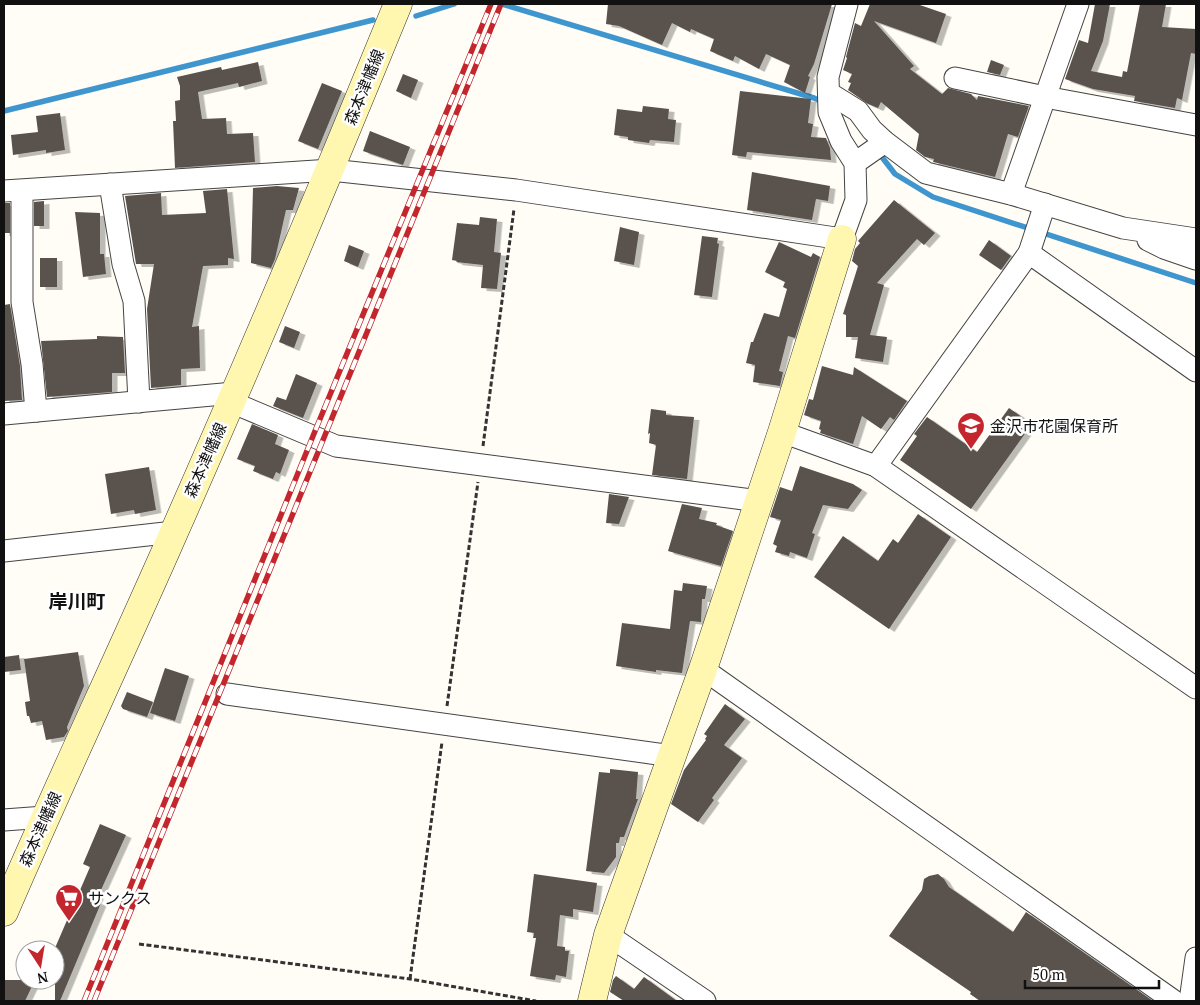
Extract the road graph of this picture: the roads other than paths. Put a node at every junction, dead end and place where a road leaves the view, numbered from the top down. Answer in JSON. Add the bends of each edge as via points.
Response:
{"nodes":[{"id":1,"x":398,"y":4,"type":"edge"},
{"id":2,"x":847,"y":4,"type":"edge"},
{"id":3,"x":1078,"y":4,"type":"edge"},
{"id":4,"x":955,"y":78,"type":"dead end"},
{"id":5,"x":1045,"y":97,"type":"junction"},
{"id":6,"x":829,"y":101,"type":"junction"},
{"id":7,"x":1196,"y":124,"type":"edge"},
{"id":8,"x":872,"y":151,"type":"junction"},
{"id":9,"x":331,"y":170,"type":"junction"},
{"id":10,"x":110,"y":184,"type":"junction"},
{"id":11,"x":13,"y":191,"type":"edge"},
{"id":12,"x":1011,"y":194,"type":"junction"},
{"id":13,"x":1045,"y":204,"type":"junction"},
{"id":14,"x":1123,"y":228,"type":"junction"},
{"id":15,"x":842,"y":239,"type":"junction"},
{"id":16,"x":1196,"y":239,"type":"edge"},
{"id":17,"x":1034,"y":240,"type":"junction"},
{"id":18,"x":1196,"y":259,"type":"edge"},
{"id":19,"x":1196,"y":371,"type":"edge"},
{"id":20,"x":232,"y":397,"type":"junction"},
{"id":21,"x":139,"y":402,"type":"junction"},
{"id":22,"x":36,"y":411,"type":"junction"},
{"id":23,"x":4,"y":414,"type":"edge"},
{"id":24,"x":782,"y":432,"type":"junction"},
{"id":25,"x":876,"y":466,"type":"junction"},
{"id":26,"x":759,"y":501,"type":"junction"},
{"id":27,"x":174,"y":532,"type":"junction"},
{"id":28,"x":4,"y":551,"type":"edge"},
{"id":29,"x":703,"y":669,"type":"junction"},
{"id":30,"x":1196,"y":688,"type":"edge"},
{"id":31,"x":227,"y":694,"type":"dead end"},
{"id":32,"x":672,"y":756,"type":"junction"},
{"id":33,"x":45,"y":816,"type":"junction"},
{"id":34,"x":4,"y":820,"type":"edge"},
{"id":35,"x":4,"y":912,"type":"edge"},
{"id":36,"x":608,"y":935,"type":"junction"},
{"id":37,"x":1196,"y":958,"type":"edge"},
{"id":38,"x":592,"y":1001,"type":"edge"},
{"id":39,"x":705,"y":1001,"type":"edge"},
{"id":40,"x":1174,"y":1001,"type":"edge"},
{"id":41,"x":1190,"y":1001,"type":"edge"}],
"edges":[{"from":1,"to":9,"type":"main road","name":"森本津幡線"},
{"from":2,"to":6,"type":"street","via":[[828,77]]},
{"from":3,"to":5,"type":"street"},
{"from":4,"to":5,"type":"street"},
{"from":5,"to":7,"type":"street"},
{"from":5,"to":12,"type":"street"},
{"from":6,"to":8,"type":"street","via":[[841,141]]},
{"from":6,"to":8,"type":"street","via":[[858,110],[872,130]]},
{"from":8,"to":12,"type":"street","via":[[926,172]]},
{"from":8,"to":15,"type":"street"},
{"from":9,"to":10,"type":"street"},
{"from":9,"to":15,"type":"street","via":[[516,190]]},
{"from":9,"to":20,"type":"main road","name":"森本津幡線"},
{"from":10,"to":11,"type":"street"},
{"from":10,"to":21,"type":"street","via":[[134,301]]},
{"from":11,"to":22,"type":"street","via":[[22,302]]},
{"from":12,"to":13,"type":"street"},
{"from":13,"to":14,"type":"street"},
{"from":13,"to":17,"type":"street"},
{"from":14,"to":16,"type":"street"},
{"from":14,"to":18,"type":"street"},
{"from":15,"to":24,"type":"main road"},
{"from":17,"to":19,"type":"street"},
{"from":17,"to":25,"type":"street"},
{"from":20,"to":21,"type":"street"},
{"from":20,"to":26,"type":"street","via":[[336,446]]},
{"from":20,"to":27,"type":"main road","name":"森本津幡線"},
{"from":21,"to":22,"type":"street"},
{"from":22,"to":23,"type":"street"},
{"from":24,"to":25,"type":"street"},
{"from":24,"to":26,"type":"main road"},
{"from":25,"to":30,"type":"street"},
{"from":26,"to":29,"type":"main road"},
{"from":27,"to":28,"type":"street"},
{"from":27,"to":33,"type":"main road","name":"森本津幡線"},
{"from":29,"to":32,"type":"main road"},
{"from":29,"to":40,"type":"street"},
{"from":31,"to":32,"type":"street"},
{"from":32,"to":36,"type":"main road"},
{"from":33,"to":34,"type":"street"},
{"from":33,"to":35,"type":"main road","name":"森本津幡線"},
{"from":36,"to":38,"type":"main road"},
{"from":36,"to":39,"type":"street"},
{"from":37,"to":41,"type":"street"}]}
